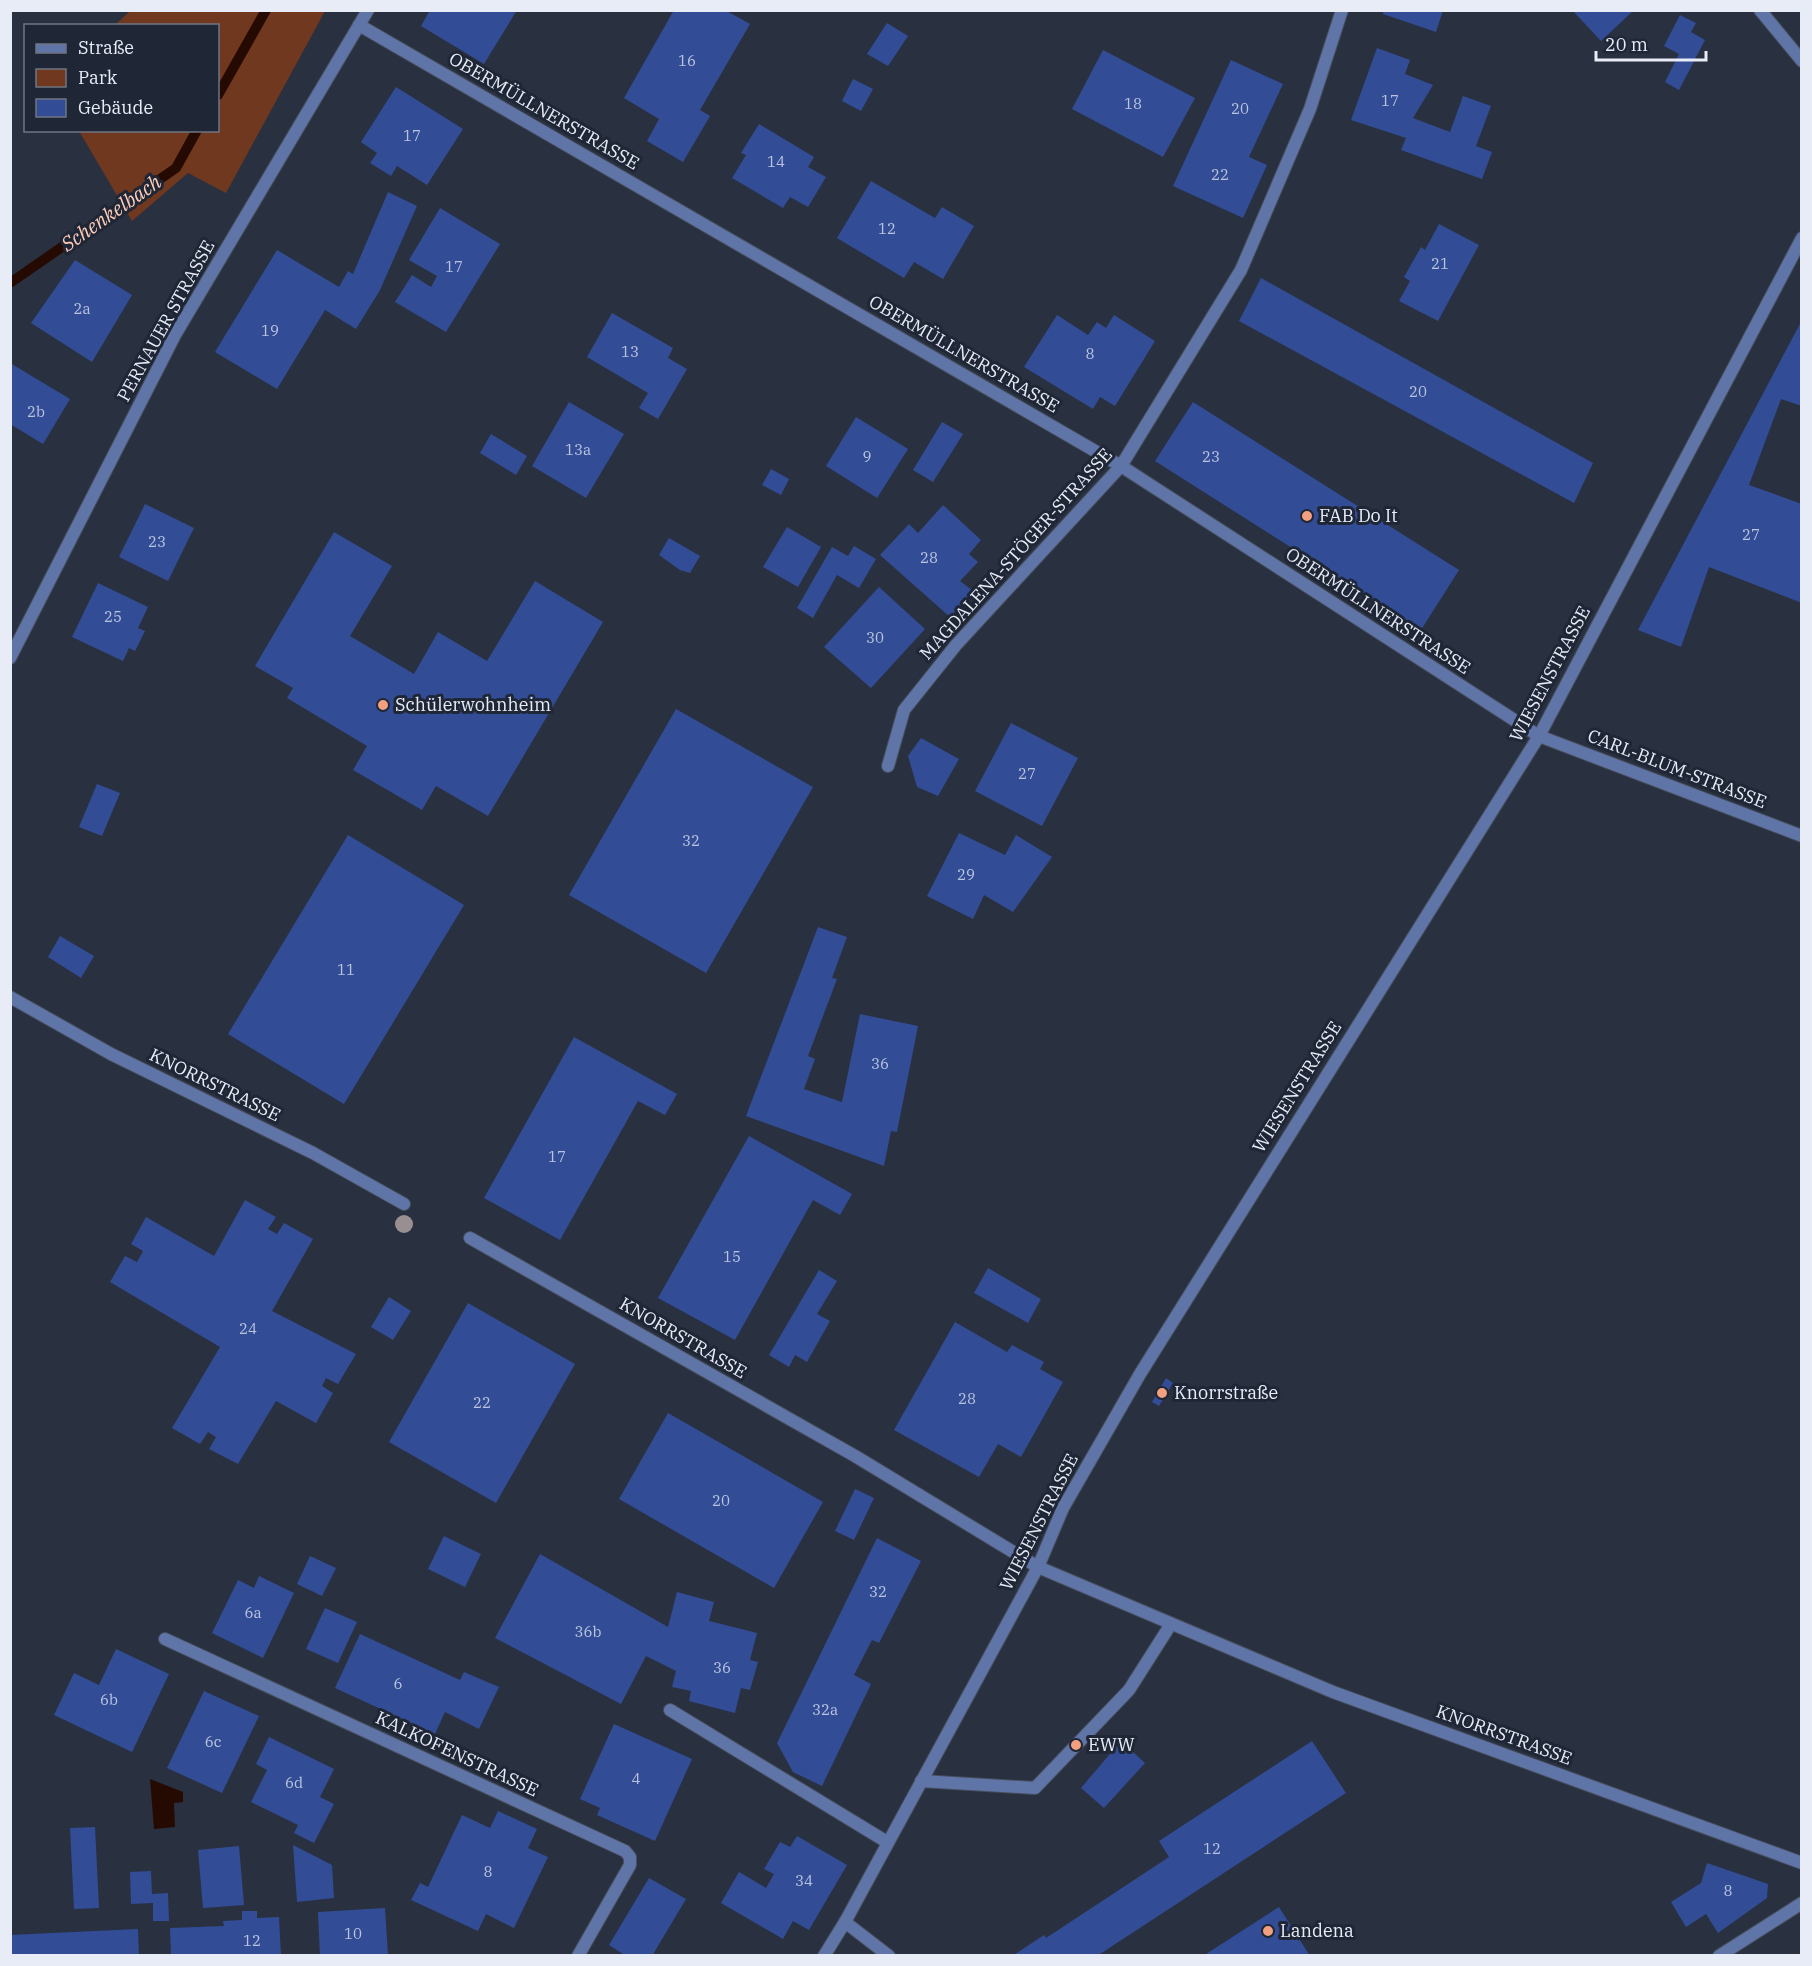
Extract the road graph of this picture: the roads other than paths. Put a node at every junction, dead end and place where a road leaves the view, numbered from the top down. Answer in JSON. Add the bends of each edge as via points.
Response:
{"nodes":[{"id":1,"x":368,"y":10,"type":"edge"},
{"id":2,"x":1342,"y":10,"type":"edge"},
{"id":3,"x":1760,"y":10,"type":"edge"},
{"id":4,"x":359,"y":24,"type":"junction"},
{"id":5,"x":1802,"y":61,"type":"edge"},
{"id":6,"x":1802,"y":238,"type":"edge"},
{"id":7,"x":1121,"y":466,"type":"junction"},
{"id":8,"x":10,"y":658,"type":"edge"},
{"id":9,"x":1539,"y":736,"type":"junction"},
{"id":10,"x":888,"y":765,"type":"dead end"},
{"id":11,"x":1802,"y":836,"type":"edge"},
{"id":12,"x":10,"y":997,"type":"edge"},
{"id":13,"x":404,"y":1204,"type":"dead end"},
{"id":14,"x":470,"y":1238,"type":"dead end"},
{"id":15,"x":1038,"y":1567,"type":"junction"},
{"id":16,"x":1171,"y":1624,"type":"junction"},
{"id":17,"x":165,"y":1639,"type":"dead end"},
{"id":18,"x":670,"y":1710,"type":"dead end"},
{"id":19,"x":921,"y":1781,"type":"junction"},
{"id":20,"x":887,"y":1842,"type":"junction"},
{"id":21,"x":1802,"y":1863,"type":"edge"},
{"id":22,"x":1802,"y":1902,"type":"edge"},
{"id":23,"x":845,"y":1922,"type":"junction"},
{"id":24,"x":578,"y":1956,"type":"edge"},
{"id":25,"x":824,"y":1956,"type":"edge"},
{"id":26,"x":889,"y":1956,"type":"edge"},
{"id":27,"x":1719,"y":1956,"type":"edge"}],
"edges":[{"from":1,"to":4,"type":"street","name":"PERNAUER STRASSE"},
{"from":2,"to":7,"type":"street","name":"MAGDALENA-STÖGER-STRASSE","via":[[1310,109],[1240,270]]},
{"from":3,"to":5,"type":"street"},
{"from":4,"to":7,"type":"street","name":"OBERMÜLLNERSTRASSE"},
{"from":4,"to":8,"type":"street","name":"PERNAUER STRASSE","via":[[175,335]]},
{"from":6,"to":9,"type":"street","name":"WIESENSTRASSE"},
{"from":7,"to":9,"type":"street","name":"OBERMÜLLNERSTRASSE"},
{"from":7,"to":10,"type":"street","name":"MAGDALENA-STÖGER-STRASSE","via":[[956,645],[904,710]]},
{"from":9,"to":11,"type":"street","name":"CARL-BLUM-STRASSE"},
{"from":9,"to":15,"type":"street","name":"WIESENSTRASSE","via":[[1140,1374],[1062,1508]]},
{"from":12,"to":13,"type":"street","name":"KNORRSTRASSE","via":[[111,1054],[313,1153]]},
{"from":14,"to":15,"type":"street","name":"KNORRSTRASSE","via":[[855,1456]]},
{"from":15,"to":16,"type":"street","name":"KNORRSTRASSE"},
{"from":15,"to":19,"type":"street","name":"WIESENSTRASSE"},
{"from":16,"to":19,"type":"street","via":[[1129,1690],[1035,1788]]},
{"from":16,"to":21,"type":"street","name":"KNORRSTRASSE","via":[[1333,1692]]},
{"from":17,"to":24,"type":"street","name":"KALKOFENSTRASSE","via":[[625,1851],[630,1865]]},
{"from":18,"to":20,"type":"street"},
{"from":19,"to":20,"type":"street","name":"WIESENSTRASSE"},
{"from":20,"to":23,"type":"street","name":"WIESENSTRASSE"},
{"from":22,"to":27,"type":"street"},
{"from":23,"to":25,"type":"street","name":"WIESENSTRASSE"},
{"from":23,"to":26,"type":"street"}]}
